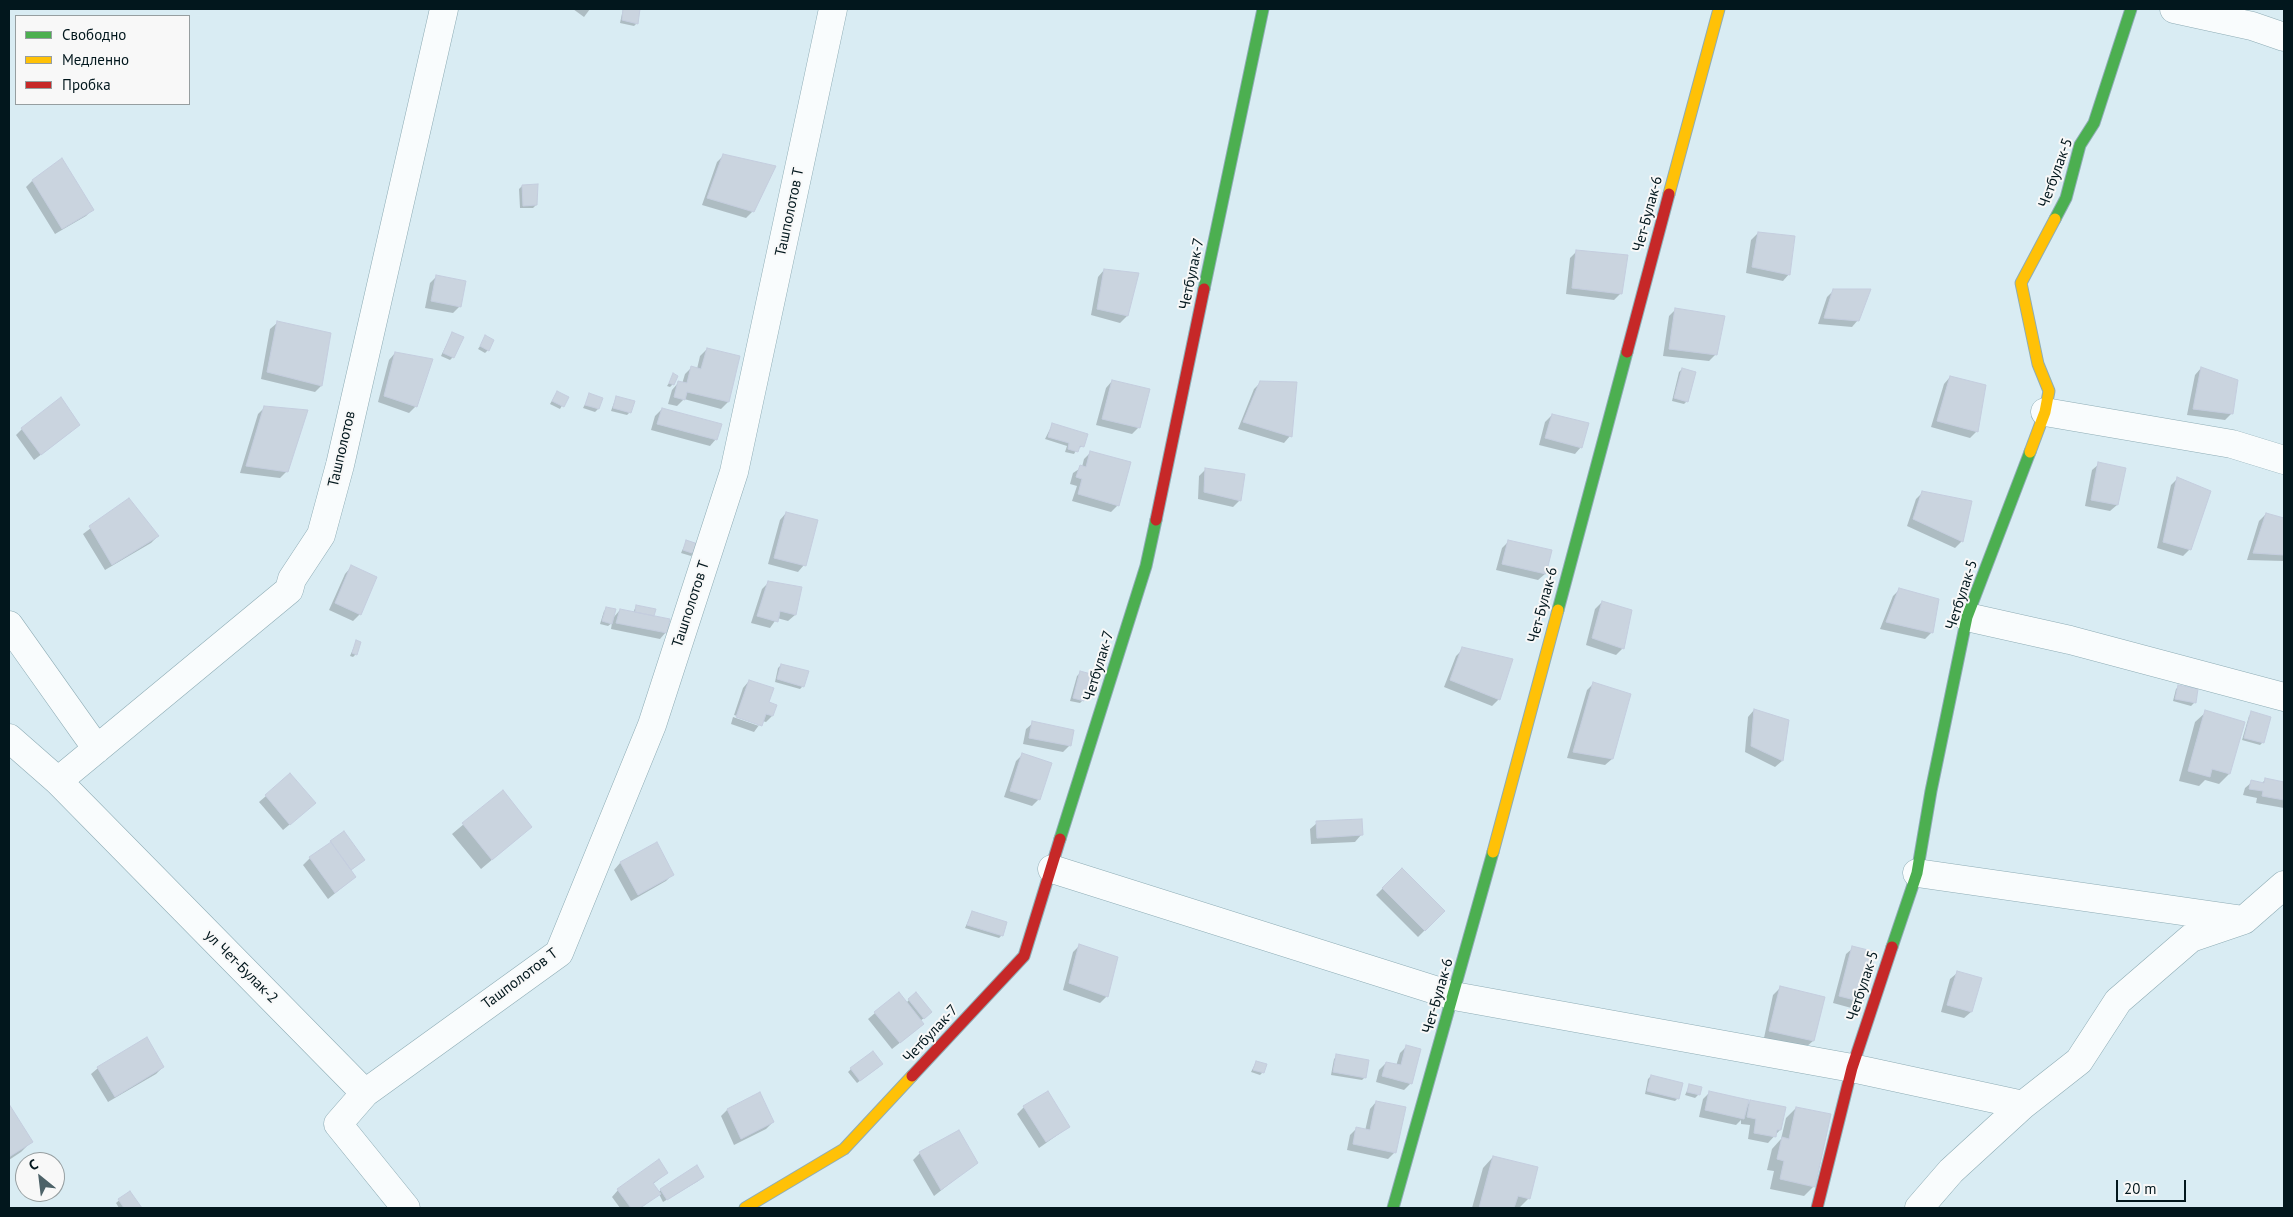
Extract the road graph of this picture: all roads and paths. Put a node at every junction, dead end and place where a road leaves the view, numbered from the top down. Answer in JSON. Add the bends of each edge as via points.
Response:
{"nodes":[{"id":1,"x":444,"y":9,"type":"edge"},
{"id":2,"x":834,"y":9,"type":"edge"},
{"id":3,"x":1263,"y":9,"type":"edge"},
{"id":4,"x":1719,"y":9,"type":"edge"},
{"id":5,"x":2131,"y":9,"type":"edge"},
{"id":6,"x":2174,"y":9,"type":"edge"},
{"id":7,"x":2284,"y":37,"type":"edge"},
{"id":8,"x":2045,"y":412,"type":"junction"},
{"id":9,"x":2284,"y":460,"type":"edge"},
{"id":10,"x":1967,"y":617,"type":"junction"},
{"id":11,"x":9,"y":625,"type":"edge"},
{"id":12,"x":2284,"y":697,"type":"edge"},
{"id":13,"x":9,"y":738,"type":"edge"},
{"id":14,"x":97,"y":749,"type":"junction"},
{"id":15,"x":58,"y":781,"type":"junction"},
{"id":16,"x":1052,"y":869,"type":"junction"},
{"id":17,"x":1917,"y":873,"type":"junction"},
{"id":18,"x":2284,"y":885,"type":"edge"},
{"id":19,"x":2244,"y":920,"type":"junction"},
{"id":20,"x":1454,"y":996,"type":"junction"},
{"id":21,"x":1852,"y":1068,"type":"junction"},
{"id":22,"x":365,"y":1093,"type":"junction"},
{"id":23,"x":2023,"y":1105,"type":"junction"},
{"id":24,"x":406,"y":1208,"type":"edge"},
{"id":25,"x":745,"y":1208,"type":"edge"},
{"id":26,"x":1393,"y":1208,"type":"edge"},
{"id":27,"x":1817,"y":1208,"type":"edge"},
{"id":28,"x":1919,"y":1208,"type":"edge"}],
"edges":[{"from":1,"to":14,"type":"street","name":"Ташполотов","via":[[340,465],[321,535],[292,579],[289,590]]},
{"from":2,"to":22,"type":"street","name":"Ташполотов Т","via":[[734,472],[652,726],[559,953]]},
{"from":3,"to":16,"type":"street","name":"Четбулак-7","via":[[1146,566]]},
{"from":4,"to":20,"type":"street","name":"Чет-Булак-6"},
{"from":5,"to":8,"type":"street","name":"Четбулак-5","via":[[2094,122],[2080,146],[2066,198],[2021,283],[2038,364],[2049,391]]},
{"from":6,"to":7,"type":"street","via":[[2252,26]]},
{"from":8,"to":9,"type":"street","via":[[2232,444]]},
{"from":8,"to":10,"type":"street","name":"Четбулак-5"},
{"from":10,"to":12,"type":"street","via":[[2070,640]]},
{"from":10,"to":17,"type":"street","name":"Четбулак-5"},
{"from":11,"to":14,"type":"street"},
{"from":13,"to":15,"type":"street","name":"ул Чет-Булак-2"},
{"from":14,"to":15,"type":"street","name":"Ташполотов"},
{"from":15,"to":22,"type":"street","name":"ул Чет-Булак-2"},
{"from":16,"to":20,"type":"street"},
{"from":16,"to":25,"type":"street","name":"Четбулак-7","via":[[1024,956],[844,1149]]},
{"from":17,"to":19,"type":"street"},
{"from":17,"to":21,"type":"street","name":"Четбулак-5"},
{"from":18,"to":19,"type":"street"},
{"from":19,"to":23,"type":"street","via":[[2191,938],[2118,1001],[2079,1061]]},
{"from":20,"to":21,"type":"street"},
{"from":20,"to":26,"type":"street","name":"Чет-Булак-6"},
{"from":21,"to":23,"type":"street"},
{"from":21,"to":27,"type":"street","name":"Четбулак-5"},
{"from":22,"to":24,"type":"street","via":[[338,1124]]},
{"from":23,"to":28,"type":"street","via":[[1951,1171]]}]}
